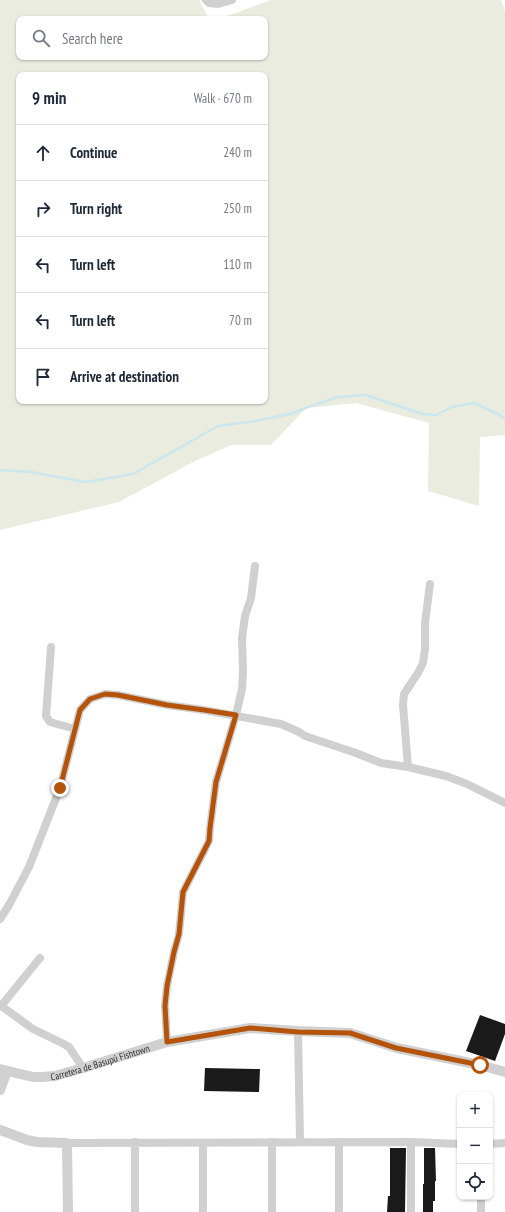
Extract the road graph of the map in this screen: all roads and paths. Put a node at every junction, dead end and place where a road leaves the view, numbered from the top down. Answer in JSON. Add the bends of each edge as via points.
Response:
{"nodes":[{"id":1,"x":206,"y":0,"type":"edge"},
{"id":2,"x":232,"y":0,"type":"edge"},
{"id":3,"x":255,"y":566,"type":"dead end"},
{"id":4,"x":430,"y":584,"type":"dead end"},
{"id":5,"x":50,"y":647,"type":"dead end"},
{"id":6,"x":236,"y":715,"type":"junction"},
{"id":7,"x":75,"y":729,"type":"junction"},
{"id":8,"x":408,"y":767,"type":"junction"},
{"id":9,"x":505,"y":803,"type":"edge"},
{"id":10,"x":0,"y":919,"type":"edge"},
{"id":11,"x":40,"y":958,"type":"dead end"},
{"id":12,"x":0,"y":1006,"type":"edge"},
{"id":13,"x":298,"y":1032,"type":"junction"},
{"id":14,"x":167,"y":1042,"type":"junction"},
{"id":15,"x":84,"y":1068,"type":"junction"},
{"id":16,"x":3,"y":1070,"type":"edge"},
{"id":17,"x":505,"y":1072,"type":"edge"},
{"id":18,"x":0,"y":1090,"type":"edge"},
{"id":19,"x":0,"y":1130,"type":"edge"},
{"id":20,"x":67,"y":1142,"type":"junction"},
{"id":21,"x":135,"y":1142,"type":"junction"},
{"id":22,"x":272,"y":1142,"type":"junction"},
{"id":23,"x":300,"y":1142,"type":"junction"},
{"id":24,"x":339,"y":1142,"type":"junction"},
{"id":25,"x":411,"y":1142,"type":"junction"},
{"id":26,"x":505,"y":1142,"type":"edge"},
{"id":27,"x":203,"y":1143,"type":"junction"},
{"id":28,"x":457,"y":1144,"type":"edge"},
{"id":29,"x":493,"y":1144,"type":"edge"},
{"id":30,"x":481,"y":1200,"type":"edge"},
{"id":31,"x":68,"y":1212,"type":"edge"},
{"id":32,"x":135,"y":1212,"type":"edge"},
{"id":33,"x":203,"y":1212,"type":"edge"},
{"id":34,"x":272,"y":1212,"type":"edge"},
{"id":35,"x":339,"y":1212,"type":"edge"},
{"id":36,"x":411,"y":1212,"type":"edge"},
{"id":37,"x":481,"y":1212,"type":"edge"}],
"edges":[{"from":1,"to":2,"type":"street","via":[[218,4]]},
{"from":3,"to":6,"type":"street","via":[[242,638],[242,689]]},
{"from":4,"to":8,"type":"street","via":[[423,663],[404,694]]},
{"from":5,"to":7,"type":"street","via":[[46,716],[50,722]]},
{"from":6,"to":7,"type":"street","via":[[105,694],[90,699],[84,705]]},
{"from":6,"to":8,"type":"street","via":[[281,724],[305,736],[381,763]]},
{"from":6,"to":14,"type":"street","via":[[216,782],[209,841],[183,892],[179,934],[167,986]]},
{"from":7,"to":10,"type":"street","via":[[60,788],[32,860]]},
{"from":8,"to":9,"type":"street","via":[[446,776]]},
{"from":11,"to":12,"type":"street"},
{"from":12,"to":15,"type":"street","via":[[33,1028],[69,1047]]},
{"from":13,"to":14,"type":"street","name":"Carretera de Basupú Fishtown","via":[[250,1028]]},
{"from":13,"to":17,"type":"street","name":"Carretera de Basupú Fishtown","via":[[350,1033],[396,1048]]},
{"from":13,"to":23,"type":"street"},
{"from":14,"to":15,"type":"street","name":"Carretera de Basupú Fishtown"},
{"from":15,"to":16,"type":"street","name":"Carretera de Basupú Fishtown","via":[[42,1077]]},
{"from":16,"to":18,"type":"street"},
{"from":19,"to":20,"type":"street","via":[[37,1142]]},
{"from":20,"to":21,"type":"street"},
{"from":20,"to":31,"type":"street"},
{"from":21,"to":27,"type":"street"},
{"from":21,"to":32,"type":"street"},
{"from":22,"to":23,"type":"street"},
{"from":22,"to":27,"type":"street"},
{"from":22,"to":34,"type":"street"},
{"from":23,"to":24,"type":"street"},
{"from":24,"to":25,"type":"street"},
{"from":24,"to":35,"type":"street"},
{"from":25,"to":28,"type":"street"},
{"from":25,"to":36,"type":"street"},
{"from":26,"to":29,"type":"street"},
{"from":27,"to":33,"type":"street"},
{"from":30,"to":37,"type":"street"}]}
